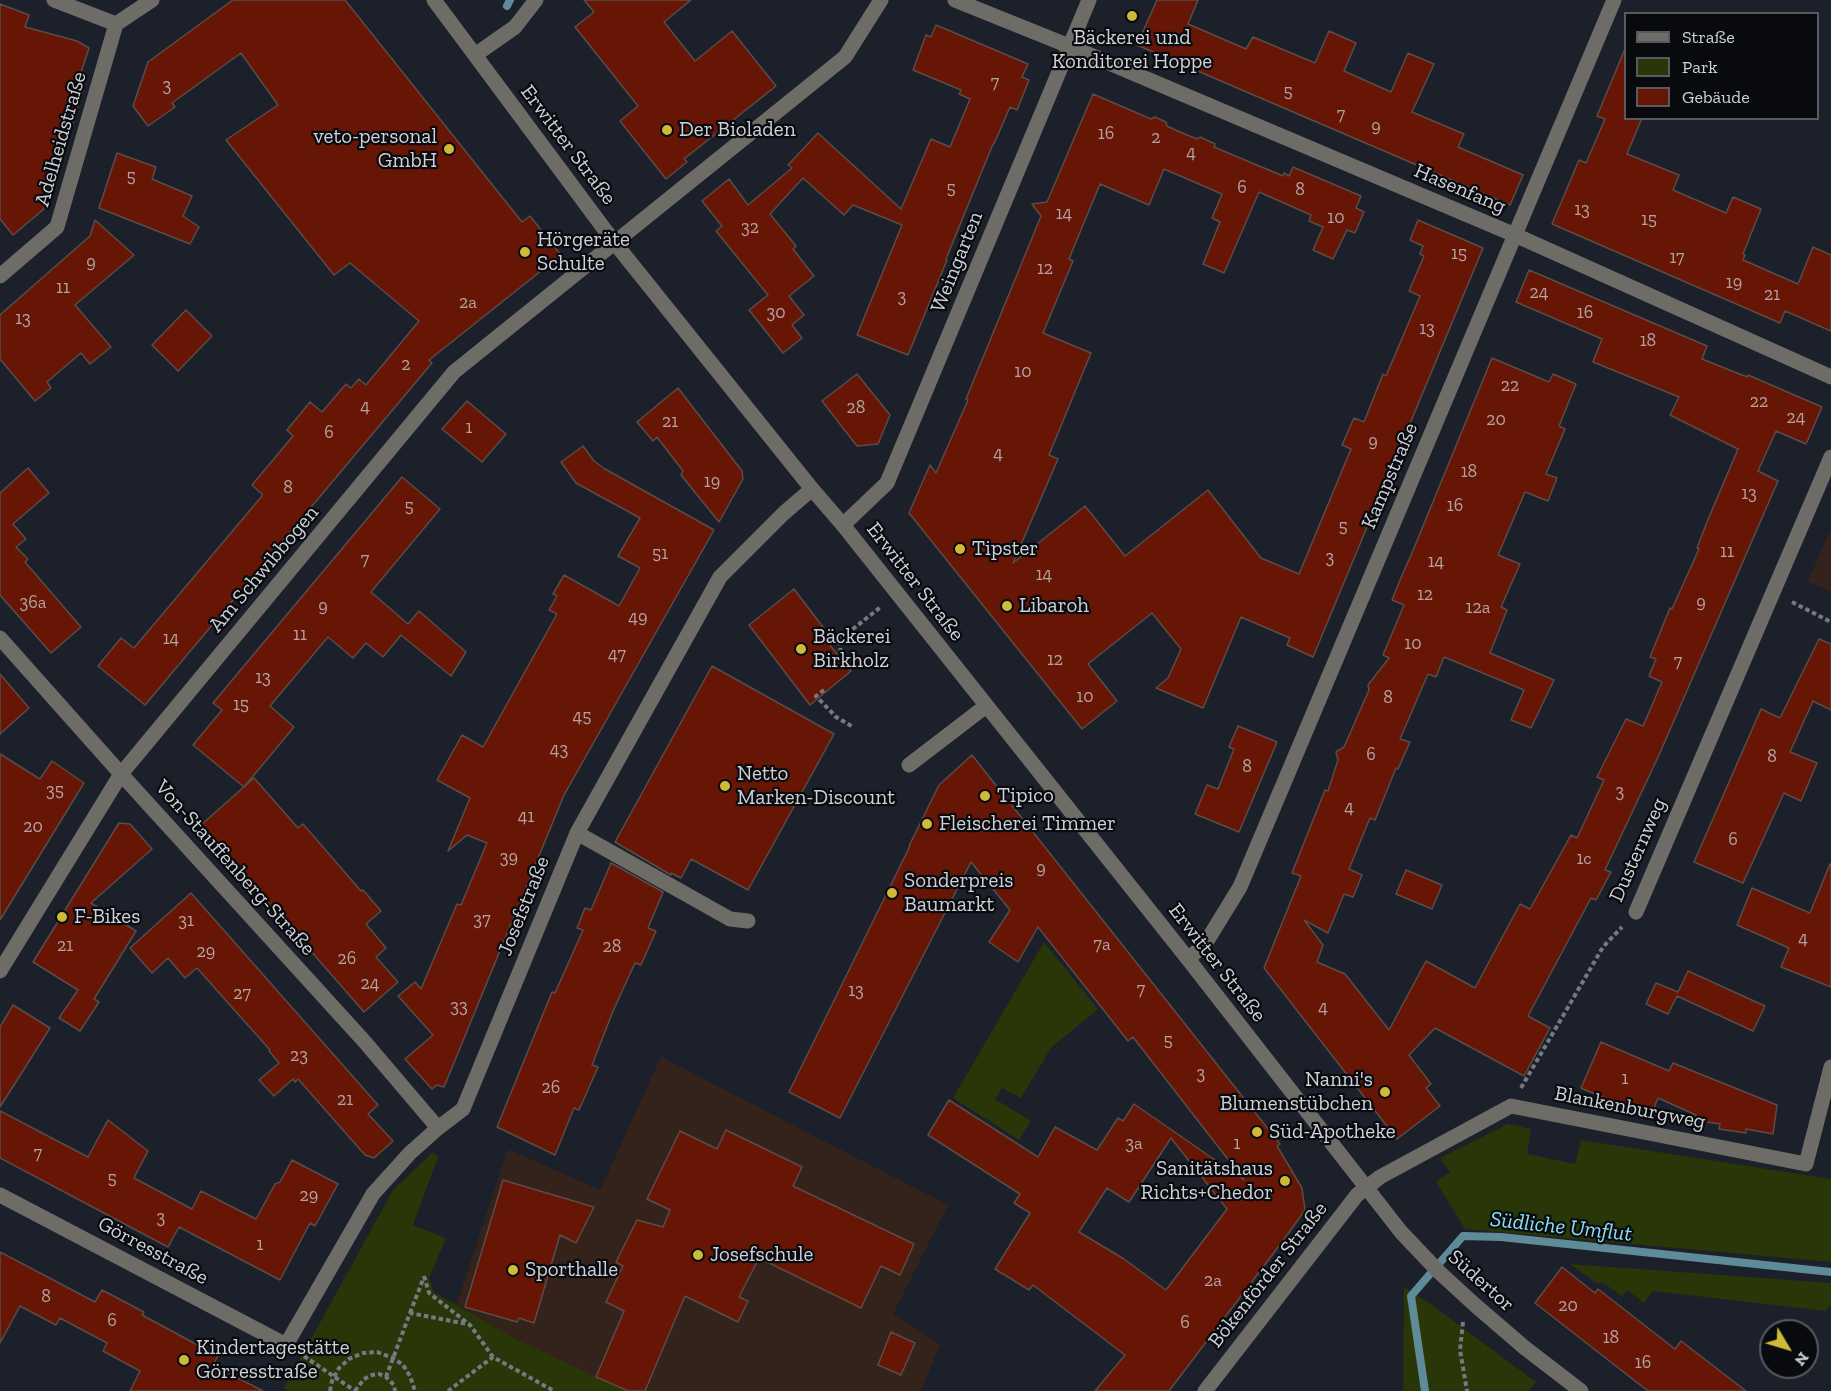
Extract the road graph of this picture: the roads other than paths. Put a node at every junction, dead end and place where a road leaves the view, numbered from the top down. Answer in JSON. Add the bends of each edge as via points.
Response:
{"nodes":[{"id":1,"x":54,"y":0,"type":"edge"},
{"id":2,"x":152,"y":0,"type":"edge"},
{"id":3,"x":434,"y":0,"type":"edge"},
{"id":4,"x":536,"y":0,"type":"edge"},
{"id":5,"x":881,"y":0,"type":"edge"},
{"id":6,"x":955,"y":0,"type":"edge"},
{"id":7,"x":1089,"y":0,"type":"edge"},
{"id":8,"x":1614,"y":0,"type":"edge"},
{"id":9,"x":116,"y":24,"type":"junction"},
{"id":10,"x":1069,"y":46,"type":"junction"},
{"id":11,"x":475,"y":55,"type":"junction"},
{"id":12,"x":1515,"y":235,"type":"junction"},
{"id":13,"x":614,"y":242,"type":"junction"},
{"id":14,"x":0,"y":276,"type":"edge"},
{"id":15,"x":1831,"y":377,"type":"edge"},
{"id":16,"x":1831,"y":457,"type":"edge"},
{"id":17,"x":812,"y":489,"type":"junction"},
{"id":18,"x":843,"y":525,"type":"junction"},
{"id":19,"x":0,"y":638,"type":"edge"},
{"id":20,"x":986,"y":706,"type":"junction"},
{"id":21,"x":909,"y":765,"type":"dead end"},
{"id":22,"x":121,"y":774,"type":"junction"},
{"id":23,"x":576,"y":833,"type":"junction"},
{"id":24,"x":1636,"y":912,"type":"road end"},
{"id":25,"x":748,"y":921,"type":"dead end"},
{"id":26,"x":1188,"y":959,"type":"junction"},
{"id":27,"x":0,"y":970,"type":"edge"},
{"id":28,"x":1831,"y":1067,"type":"edge"},
{"id":29,"x":438,"y":1128,"type":"junction"},
{"id":30,"x":1367,"y":1187,"type":"junction"},
{"id":31,"x":0,"y":1195,"type":"edge"},
{"id":32,"x":286,"y":1344,"type":"joint"},
{"id":33,"x":1205,"y":1391,"type":"edge"},
{"id":34,"x":1581,"y":1391,"type":"edge"}],
"edges":[{"from":1,"to":9,"type":"street"},
{"from":2,"to":9,"type":"street"},
{"from":3,"to":11,"type":"street","name":"Erwitter Straße"},
{"from":4,"to":11,"type":"street","via":[[515,27]]},
{"from":5,"to":13,"type":"street","name":"Am Schwibbogen","via":[[844,57]]},
{"from":6,"to":10,"type":"street","name":"Hasenfang"},
{"from":7,"to":10,"type":"street","name":"Weingarten"},
{"from":8,"to":12,"type":"street","name":"Kampstraße"},
{"from":9,"to":14,"type":"street","name":"Adelheidstraße","via":[[57,227]]},
{"from":10,"to":12,"type":"street","name":"Hasenfang"},
{"from":10,"to":18,"type":"street","name":"Weingarten","via":[[887,483]]},
{"from":11,"to":13,"type":"street","name":"Erwitter Straße"},
{"from":12,"to":15,"type":"street","name":"Hasenfang"},
{"from":12,"to":26,"type":"street","name":"Kampstraße","via":[[1240,887],[1205,944]]},
{"from":13,"to":17,"type":"street","name":"Erwitter Straße"},
{"from":13,"to":22,"type":"street","name":"Am Schwibbogen","via":[[454,372]]},
{"from":16,"to":24,"type":"street","name":"Dusternweg"},
{"from":17,"to":18,"type":"street","name":"Erwitter Straße"},
{"from":17,"to":23,"type":"street","name":"Josefstraße","via":[[720,577]]},
{"from":18,"to":20,"type":"street","name":"Erwitter Straße"},
{"from":19,"to":22,"type":"street","name":"Von-Stauffenberg-Straße"},
{"from":20,"to":21,"type":"street"},
{"from":20,"to":26,"type":"street","name":"Erwitter Straße"},
{"from":22,"to":27,"type":"street","name":"Am Schwibbogen"},
{"from":22,"to":29,"type":"street","name":"Von-Stauffenberg-Straße"},
{"from":23,"to":25,"type":"street","via":[[730,919]]},
{"from":23,"to":29,"type":"street","name":"Josefstraße","via":[[463,1109]]},
{"from":26,"to":30,"type":"street","name":"Erwitter Straße"},
{"from":28,"to":30,"type":"street","name":"Blankenburgweg","via":[[1806,1164],[1511,1106]]},
{"from":29,"to":32,"type":"street","name":"Josefstraße","via":[[374,1194]]},
{"from":30,"to":33,"type":"street","name":"Bökenförder Straße","via":[[1356,1195]]},
{"from":30,"to":34,"type":"street","name":"Südertor","via":[[1401,1232],[1439,1272],[1525,1348]]},
{"from":31,"to":32,"type":"street","name":"Görresstraße"}]}
